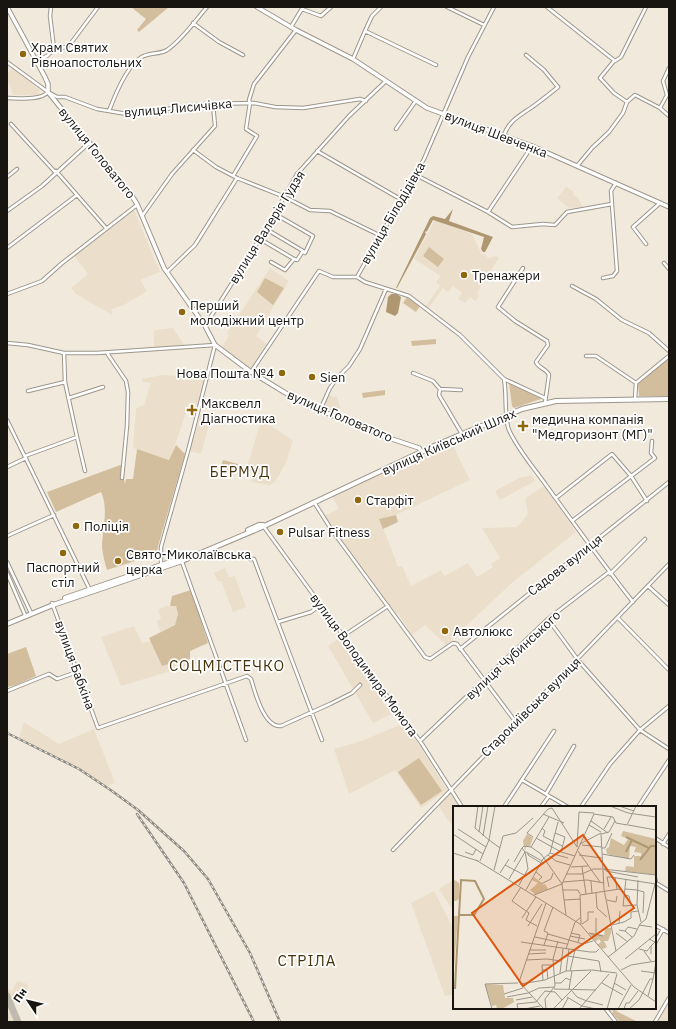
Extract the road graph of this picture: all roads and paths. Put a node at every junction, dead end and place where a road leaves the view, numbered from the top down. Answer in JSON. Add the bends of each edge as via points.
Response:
{"nodes":[{"id":1,"x":7,"y":7,"type":"edge"},
{"id":2,"x":51,"y":7,"type":"edge"},
{"id":3,"x":98,"y":7,"type":"edge"},
{"id":4,"x":207,"y":7,"type":"edge"},
{"id":5,"x":257,"y":7,"type":"edge"},
{"id":6,"x":331,"y":7,"type":"edge"},
{"id":7,"x":381,"y":7,"type":"edge"},
{"id":8,"x":447,"y":7,"type":"edge"},
{"id":9,"x":494,"y":7,"type":"edge"},
{"id":10,"x":546,"y":7,"type":"edge"},
{"id":11,"x":646,"y":7,"type":"edge"},
{"id":12,"x":303,"y":8,"type":"edge"},
{"id":13,"x":193,"y":23,"type":"junction"},
{"id":14,"x":484,"y":25,"type":"junction"},
{"id":15,"x":291,"y":27,"type":"junction"},
{"id":16,"x":296,"y":30,"type":"junction"},
{"id":17,"x":365,"y":31,"type":"junction"},
{"id":18,"x":54,"y":49,"type":"junction"},
{"id":19,"x":243,"y":55,"type":"dead end"},
{"id":20,"x":527,"y":56,"type":"dead end"},
{"id":21,"x":353,"y":59,"type":"junction"},
{"id":22,"x":36,"y":61,"type":"junction"},
{"id":23,"x":614,"y":61,"type":"junction"},
{"id":24,"x":7,"y":62,"type":"edge"},
{"id":25,"x":436,"y":65,"type":"dead end"},
{"id":26,"x":669,"y":68,"type":"edge"},
{"id":27,"x":386,"y":81,"type":"junction"},
{"id":28,"x":48,"y":92,"type":"junction"},
{"id":29,"x":7,"y":98,"type":"edge"},
{"id":30,"x":366,"y":101,"type":"junction"},
{"id":31,"x":415,"y":102,"type":"junction"},
{"id":32,"x":627,"y":102,"type":"junction"},
{"id":33,"x":250,"y":103,"type":"junction"},
{"id":34,"x":213,"y":104,"type":"junction"},
{"id":35,"x":660,"y":108,"type":"junction"},
{"id":36,"x":109,"y":110,"type":"junction"},
{"id":37,"x":444,"y":115,"type":"junction"},
{"id":38,"x":669,"y":116,"type":"edge"},
{"id":39,"x":12,"y":124,"type":"dead end"},
{"id":40,"x":396,"y":129,"type":"dead end"},
{"id":41,"x":504,"y":136,"type":"junction"},
{"id":42,"x":90,"y":142,"type":"junction"},
{"id":43,"x":532,"y":146,"type":"junction"},
{"id":44,"x":193,"y":150,"type":"junction"},
{"id":45,"x":317,"y":151,"type":"junction"},
{"id":46,"x":577,"y":167,"type":"junction"},
{"id":47,"x":17,"y":169,"type":"dead end"},
{"id":48,"x":55,"y":172,"type":"junction"},
{"id":49,"x":416,"y":175,"type":"junction"},
{"id":50,"x":233,"y":176,"type":"junction"},
{"id":51,"x":7,"y":177,"type":"edge"},
{"id":52,"x":238,"y":178,"type":"junction"},
{"id":53,"x":616,"y":184,"type":"junction"},
{"id":54,"x":77,"y":194,"type":"junction"},
{"id":55,"x":285,"y":197,"type":"junction"},
{"id":56,"x":402,"y":200,"type":"junction"},
{"id":57,"x":660,"y":203,"type":"junction"},
{"id":58,"x":137,"y":204,"type":"junction"},
{"id":59,"x":612,"y":204,"type":"junction"},
{"id":60,"x":669,"y":207,"type":"edge"},
{"id":61,"x":7,"y":211,"type":"edge"},
{"id":62,"x":488,"y":212,"type":"junction"},
{"id":63,"x":275,"y":214,"type":"junction"},
{"id":64,"x":142,"y":216,"type":"junction"},
{"id":65,"x":106,"y":228,"type":"junction"},
{"id":66,"x":266,"y":229,"type":"junction"},
{"id":67,"x":381,"y":236,"type":"junction"},
{"id":68,"x":260,"y":239,"type":"junction"},
{"id":69,"x":646,"y":244,"type":"dead end"},
{"id":70,"x":7,"y":248,"type":"edge"},
{"id":71,"x":303,"y":251,"type":"junction"},
{"id":72,"x":294,"y":258,"type":"junction"},
{"id":73,"x":271,"y":262,"type":"dead end"},
{"id":74,"x":664,"y":263,"type":"dead end"},
{"id":75,"x":523,"y":268,"type":"dead end"},
{"id":76,"x":669,"y":269,"type":"edge"},
{"id":77,"x":166,"y":272,"type":"junction"},
{"id":78,"x":357,"y":277,"type":"junction"},
{"id":79,"x":603,"y":278,"type":"dead end"},
{"id":80,"x":572,"y":286,"type":"dead end"},
{"id":81,"x":386,"y":289,"type":"junction"},
{"id":82,"x":7,"y":294,"type":"edge"},
{"id":83,"x":205,"y":326,"type":"junction"},
{"id":84,"x":7,"y":343,"type":"edge"},
{"id":85,"x":215,"y":345,"type":"junction"},
{"id":86,"x":669,"y":351,"type":"edge"},
{"id":87,"x":64,"y":353,"type":"junction"},
{"id":88,"x":107,"y":353,"type":"junction"},
{"id":89,"x":586,"y":356,"type":"dead end"},
{"id":90,"x":669,"y":356,"type":"edge"},
{"id":91,"x":250,"y":372,"type":"junction"},
{"id":92,"x":413,"y":373,"type":"dead end"},
{"id":93,"x":504,"y":379,"type":"junction"},
{"id":94,"x":65,"y":382,"type":"junction"},
{"id":95,"x":636,"y":383,"type":"junction"},
{"id":96,"x":103,"y":387,"type":"dead end"},
{"id":97,"x":440,"y":389,"type":"junction"},
{"id":98,"x":461,"y":390,"type":"dead end"},
{"id":99,"x":28,"y":391,"type":"dead end"},
{"id":100,"x":68,"y":398,"type":"junction"},
{"id":101,"x":635,"y":399,"type":"junction"},
{"id":102,"x":669,"y":399,"type":"edge"},
{"id":103,"x":545,"y":400,"type":"junction"},
{"id":104,"x":320,"y":410,"type":"junction"},
{"id":105,"x":507,"y":415,"type":"junction"},
{"id":106,"x":7,"y":420,"type":"edge"},
{"id":107,"x":462,"y":435,"type":"junction"},
{"id":108,"x":78,"y":437,"type":"junction"},
{"id":109,"x":652,"y":441,"type":"dead end"},
{"id":110,"x":422,"y":452,"type":"junction"},
{"id":111,"x":26,"y":457,"type":"junction"},
{"id":112,"x":7,"y":467,"type":"edge"},
{"id":113,"x":85,"y":471,"type":"dead end"},
{"id":114,"x":631,"y":476,"type":"junction"},
{"id":115,"x":122,"y":478,"type":"dead end"},
{"id":116,"x":669,"y":482,"type":"edge"},
{"id":117,"x":556,"y":498,"type":"junction"},
{"id":118,"x":314,"y":501,"type":"junction"},
{"id":119,"x":647,"y":501,"type":"junction"},
{"id":120,"x":54,"y":515,"type":"junction"},
{"id":121,"x":572,"y":521,"type":"junction"},
{"id":122,"x":263,"y":525,"type":"junction"},
{"id":123,"x":7,"y":536,"type":"edge"},
{"id":124,"x":645,"y":539,"type":"dead end"},
{"id":125,"x":590,"y":546,"type":"junction"},
{"id":126,"x":250,"y":559,"type":"dead end"},
{"id":127,"x":182,"y":560,"type":"junction"},
{"id":128,"x":7,"y":562,"type":"edge"},
{"id":129,"x":669,"y":564,"type":"edge"},
{"id":130,"x":161,"y":565,"type":"junction"},
{"id":131,"x":7,"y":573,"type":"edge"},
{"id":132,"x":610,"y":573,"type":"junction"},
{"id":133,"x":648,"y":586,"type":"junction"},
{"id":134,"x":90,"y":591,"type":"junction"},
{"id":135,"x":633,"y":602,"type":"junction"},
{"id":136,"x":52,"y":604,"type":"junction"},
{"id":137,"x":320,"y":605,"type":"junction"},
{"id":138,"x":669,"y":605,"type":"edge"},
{"id":139,"x":388,"y":606,"type":"junction"},
{"id":140,"x":30,"y":612,"type":"junction"},
{"id":141,"x":25,"y":614,"type":"junction"},
{"id":142,"x":618,"y":618,"type":"junction"},
{"id":143,"x":548,"y":619,"type":"junction"},
{"id":144,"x":7,"y":622,"type":"edge"},
{"id":145,"x":278,"y":622,"type":"junction"},
{"id":146,"x":342,"y":636,"type":"junction"},
{"id":147,"x":460,"y":648,"type":"junction"},
{"id":148,"x":578,"y":660,"type":"junction"},
{"id":149,"x":669,"y":670,"type":"edge"},
{"id":150,"x":77,"y":672,"type":"junction"},
{"id":151,"x":484,"y":680,"type":"junction"},
{"id":152,"x":226,"y":682,"type":"junction"},
{"id":153,"x":360,"y":685,"type":"dead end"},
{"id":154,"x":7,"y":691,"type":"edge"},
{"id":155,"x":669,"y":706,"type":"edge"},
{"id":156,"x":313,"y":712,"type":"junction"},
{"id":157,"x":516,"y":721,"type":"junction"},
{"id":158,"x":640,"y":730,"type":"junction"},
{"id":159,"x":554,"y":731,"type":"dead end"},
{"id":160,"x":246,"y":740,"type":"dead end"},
{"id":161,"x":322,"y":740,"type":"dead end"},
{"id":162,"x":420,"y":742,"type":"junction"},
{"id":163,"x":574,"y":746,"type":"dead end"},
{"id":164,"x":669,"y":749,"type":"edge"},
{"id":165,"x":669,"y":760,"type":"edge"},
{"id":166,"x":522,"y":780,"type":"junction"},
{"id":167,"x":450,"y":789,"type":"junction"},
{"id":168,"x":548,"y":795,"type":"junction"},
{"id":169,"x":461,"y":806,"type":"edge"},
{"id":170,"x":505,"y":806,"type":"edge"},
{"id":171,"x":542,"y":806,"type":"edge"},
{"id":172,"x":566,"y":806,"type":"edge"},
{"id":173,"x":582,"y":806,"type":"edge"},
{"id":174,"x":639,"y":806,"type":"edge"},
{"id":175,"x":669,"y":834,"type":"edge"},
{"id":176,"x":656,"y":839,"type":"edge"},
{"id":177,"x":663,"y":844,"type":"junction"},
{"id":178,"x":669,"y":847,"type":"edge"},
{"id":179,"x":393,"y":850,"type":"dead end"},
{"id":180,"x":656,"y":883,"type":"edge"},
{"id":181,"x":669,"y":891,"type":"edge"},
{"id":182,"x":656,"y":926,"type":"edge"},
{"id":183,"x":662,"y":929,"type":"junction"},
{"id":184,"x":669,"y":933,"type":"edge"},
{"id":185,"x":656,"y":941,"type":"edge"},
{"id":186,"x":669,"y":998,"type":"edge"},
{"id":187,"x":606,"y":1009,"type":"edge"},
{"id":188,"x":616,"y":1022,"type":"edge"},
{"id":189,"x":655,"y":1022,"type":"edge"}],
"edges":[{"from":1,"to":22,"type":"main road","name":"вулиця Головатого"},
{"from":2,"to":18,"type":"street"},
{"from":3,"to":18,"type":"street","via":[[71,43],[66,47]]},
{"from":4,"to":13,"type":"street"},
{"from":5,"to":15,"type":"main road","name":"вулиця Шевченка"},
{"from":6,"to":12,"type":"street","via":[[322,15]]},
{"from":7,"to":17,"type":"street","via":[[372,16]]},
{"from":8,"to":14,"type":"street"},
{"from":9,"to":14,"type":"street","name":"вулиця Білодідівка"},
{"from":10,"to":23,"type":"street"},
{"from":11,"to":23,"type":"street","via":[[621,57]]},
{"from":12,"to":15,"type":"street"},
{"from":13,"to":19,"type":"street"},
{"from":13,"to":36,"type":"street","via":[[166,50],[140,58],[126,76]]},
{"from":14,"to":37,"type":"street","name":"вулиця Білодідівка","via":[[443,112]]},
{"from":15,"to":16,"type":"main road","name":"вулиця Шевченка"},
{"from":16,"to":21,"type":"main road","name":"вулиця Шевченка"},
{"from":16,"to":33,"type":"street","via":[[254,84]]},
{"from":17,"to":21,"type":"street"},
{"from":17,"to":25,"type":"street"},
{"from":18,"to":22,"type":"street"},
{"from":20,"to":41,"type":"street","via":[[547,72],[558,87],[517,117],[508,126]]},
{"from":21,"to":27,"type":"main road","name":"вулиця Шевченка"},
{"from":22,"to":28,"type":"main road","name":"вулиця Головатого","via":[[48,84]]},
{"from":23,"to":32,"type":"street","via":[[600,78]]},
{"from":24,"to":28,"type":"street","name":"вулиця Головатого"},
{"from":26,"to":35,"type":"street","via":[[663,80],[668,95]]},
{"from":27,"to":30,"type":"street","name":"вулиця Валерія Гудзя"},
{"from":27,"to":31,"type":"main road","name":"вулиця Шевченка"},
{"from":28,"to":29,"type":"street","via":[[39,97]]},
{"from":28,"to":36,"type":"street","name":"вулиця Лисичівка","via":[[98,109]]},
{"from":28,"to":42,"type":"main road","name":"вулиця Головатого"},
{"from":30,"to":33,"type":"street","name":"вулиця Лисичівка","via":[[360,99],[303,108]]},
{"from":30,"to":45,"type":"street","name":"вулиця Валерія Гудзя"},
{"from":31,"to":37,"type":"main road","name":"вулиця Шевченка"},
{"from":31,"to":40,"type":"street"},
{"from":32,"to":35,"type":"street","via":[[635,95]]},
{"from":32,"to":46,"type":"street","via":[[623,113],[609,132]]},
{"from":33,"to":34,"type":"street","name":"вулиця Лисичівка"},
{"from":33,"to":50,"type":"street","via":[[246,129],[257,136]]},
{"from":34,"to":36,"type":"street","name":"вулиця Лисичівка","via":[[127,114]]},
{"from":34,"to":44,"type":"street","via":[[215,126]]},
{"from":35,"to":38,"type":"street"},
{"from":37,"to":41,"type":"main road","name":"вулиця Шевченка"},
{"from":37,"to":49,"type":"street","name":"вулиця Білодідівка"},
{"from":39,"to":48,"type":"street"},
{"from":41,"to":43,"type":"main road","name":"вулиця Шевченка"},
{"from":42,"to":48,"type":"street"},
{"from":42,"to":58,"type":"main road","name":"вулиця Головатого"},
{"from":43,"to":46,"type":"main road","name":"вулиця Шевченка"},
{"from":43,"to":62,"type":"street"},
{"from":44,"to":50,"type":"street"},
{"from":44,"to":64,"type":"street"},
{"from":45,"to":55,"type":"street","name":"вулиця Валерія Гудзя","via":[[297,174]]},
{"from":45,"to":56,"type":"street"},
{"from":46,"to":53,"type":"main road","name":"вулиця Шевченка"},
{"from":47,"to":51,"type":"street"},
{"from":48,"to":54,"type":"street"},
{"from":48,"to":61,"type":"street","via":[[42,186]]},
{"from":49,"to":56,"type":"street","name":"вулиця Білодідівка"},
{"from":49,"to":62,"type":"street"},
{"from":50,"to":52,"type":"street"},
{"from":52,"to":55,"type":"street"},
{"from":52,"to":77,"type":"street","via":[[195,245]]},
{"from":53,"to":57,"type":"main road","name":"вулиця Шевченка"},
{"from":53,"to":59,"type":"street","via":[[611,191]]},
{"from":54,"to":65,"type":"street"},
{"from":54,"to":70,"type":"street"},
{"from":55,"to":63,"type":"street","name":"вулиця Валерія Гудзя"},
{"from":55,"to":67,"type":"street","via":[[310,210],[330,211]]},
{"from":56,"to":67,"type":"street","name":"вулиця Білодідівка"},
{"from":57,"to":60,"type":"main road","name":"вулиця Шевченка"},
{"from":57,"to":69,"type":"street","via":[[633,227]]},
{"from":58,"to":64,"type":"main road","name":"вулиця Головатого"},
{"from":58,"to":65,"type":"street"},
{"from":59,"to":62,"type":"street","via":[[567,212],[555,224],[512,227]]},
{"from":59,"to":79,"type":"street","via":[[618,271],[613,276]]},
{"from":63,"to":66,"type":"street","name":"вулиця Валерія Гудзя"},
{"from":63,"to":71,"type":"street","via":[[313,236],[309,246]]},
{"from":64,"to":77,"type":"main road","name":"вулиця Головатого"},
{"from":65,"to":82,"type":"street","via":[[42,281]]},
{"from":66,"to":68,"type":"street","name":"вулиця Валерія Гудзя"},
{"from":66,"to":71,"type":"street"},
{"from":67,"to":78,"type":"street","name":"вулиця Білодідівка"},
{"from":68,"to":72,"type":"street"},
{"from":68,"to":83,"type":"street","name":"вулиця Валерія Гудзя"},
{"from":71,"to":72,"type":"street","via":[[297,260]]},
{"from":72,"to":73,"type":"street","via":[[285,270]]},
{"from":74,"to":76,"type":"street"},
{"from":75,"to":103,"type":"street","via":[[498,307],[547,341],[548,345],[536,362],[548,373]]},
{"from":77,"to":83,"type":"main road","name":"вулиця Головатого"},
{"from":78,"to":81,"type":"street","name":"вулиця Білодідівка"},
{"from":78,"to":91,"type":"street","via":[[333,277],[319,271]]},
{"from":80,"to":86,"type":"street","via":[[596,299],[622,320],[649,333]]},
{"from":81,"to":93,"type":"street","name":"вулиця Білодідівка","via":[[409,296],[437,316],[474,348]]},
{"from":81,"to":104,"type":"street","via":[[360,349],[350,366],[330,388]]},
{"from":83,"to":85,"type":"main road","name":"вулиця Головатого"},
{"from":84,"to":87,"type":"street"},
{"from":85,"to":88,"type":"street"},
{"from":85,"to":91,"type":"main road","name":"вулиця Головатого"},
{"from":85,"to":130,"type":"street","via":[[161,547]]},
{"from":87,"to":88,"type":"street"},
{"from":87,"to":94,"type":"street"},
{"from":88,"to":115,"type":"street","via":[[126,381],[128,392],[128,426]]},
{"from":89,"to":95,"type":"street","via":[[596,356]]},
{"from":90,"to":95,"type":"street"},
{"from":91,"to":104,"type":"main road","name":"вулиця Головатого","via":[[301,402]]},
{"from":92,"to":97,"type":"street","via":[[433,381]]},
{"from":93,"to":103,"type":"street","name":"вулиця Білодідівка"},
{"from":93,"to":105,"type":"street","via":[[507,390]]},
{"from":94,"to":99,"type":"street"},
{"from":94,"to":100,"type":"street"},
{"from":95,"to":101,"type":"street"},
{"from":96,"to":100,"type":"street"},
{"from":97,"to":98,"type":"street"},
{"from":97,"to":107,"type":"street","via":[[440,395]]},
{"from":100,"to":108,"type":"street"},
{"from":101,"to":102,"type":"highway","name":"вулиця Київський Шлях"},
{"from":101,"to":103,"type":"highway","name":"вулиця Київський Шлях"},
{"from":103,"to":105,"type":"highway","name":"вулиця Київський Шлях"},
{"from":104,"to":110,"type":"main road","name":"вулиця Головатого","via":[[419,448]]},
{"from":105,"to":107,"type":"highway","name":"вулиця Київський Шлях"},
{"from":105,"to":117,"type":"street","via":[[509,429]]},
{"from":106,"to":111,"type":"street"},
{"from":107,"to":110,"type":"highway","name":"вулиця Київський Шлях"},
{"from":108,"to":111,"type":"street"},
{"from":108,"to":113,"type":"street"},
{"from":109,"to":114,"type":"street","via":[[651,454],[655,458]]},
{"from":110,"to":118,"type":"highway","name":"вулиця Київський Шлях"},
{"from":111,"to":112,"type":"street"},
{"from":111,"to":120,"type":"street"},
{"from":114,"to":117,"type":"street","via":[[612,454]]},
{"from":114,"to":119,"type":"street"},
{"from":114,"to":121,"type":"street"},
{"from":116,"to":119,"type":"street","name":"Садова вулиця"},
{"from":117,"to":121,"type":"street"},
{"from":118,"to":122,"type":"highway","name":"вулиця Київський Шлях"},
{"from":118,"to":139,"type":"street"},
{"from":119,"to":125,"type":"street","name":"Садова вулиця"},
{"from":120,"to":123,"type":"street"},
{"from":120,"to":134,"type":"street"},
{"from":121,"to":125,"type":"street"},
{"from":122,"to":127,"type":"highway","name":"вулиця Київський Шлях"},
{"from":122,"to":137,"type":"street","name":"вулиця Володимира Момота"},
{"from":124,"to":132,"type":"street","name":"вулиця Чубинського"},
{"from":125,"to":132,"type":"street"},
{"from":125,"to":147,"type":"street","name":"Садова вулиця"},
{"from":126,"to":145,"type":"street","via":[[254,558],[257,562]]},
{"from":127,"to":130,"type":"highway","name":"вулиця Київський Шлях"},
{"from":127,"to":152,"type":"street"},
{"from":128,"to":140,"type":"street"},
{"from":129,"to":133,"type":"street","name":"Старокиївська вулиця"},
{"from":130,"to":134,"type":"highway","name":"вулиця Київський Шлях"},
{"from":131,"to":141,"type":"street"},
{"from":132,"to":135,"type":"street"},
{"from":132,"to":143,"type":"street","name":"вулиця Чубинського"},
{"from":133,"to":135,"type":"street","name":"Старокиївська вулиця"},
{"from":133,"to":138,"type":"street"},
{"from":134,"to":136,"type":"highway","name":"вулиця Київський Шлях"},
{"from":135,"to":142,"type":"street","name":"Старокиївська вулиця"},
{"from":136,"to":140,"type":"highway","name":"вулиця Київський Шлях"},
{"from":136,"to":150,"type":"street","name":"вулиця Бабкіна"},
{"from":137,"to":145,"type":"street","via":[[311,612]]},
{"from":137,"to":146,"type":"street","name":"вулиця Володимира Момота"},
{"from":139,"to":146,"type":"street"},
{"from":139,"to":147,"type":"street","via":[[425,657],[430,659],[453,643]]},
{"from":140,"to":141,"type":"highway","name":"вулиця Київський Шлях"},
{"from":141,"to":144,"type":"highway","name":"вулиця Київський Шлях"},
{"from":142,"to":148,"type":"street","name":"Старокиївська вулиця"},
{"from":142,"to":149,"type":"street"},
{"from":143,"to":148,"type":"street"},
{"from":143,"to":151,"type":"street","name":"вулиця Чубинського"},
{"from":145,"to":156,"type":"street","via":[[292,664]]},
{"from":146,"to":162,"type":"street","name":"вулиця Володимира Момота"},
{"from":147,"to":151,"type":"street"},
{"from":148,"to":157,"type":"street","name":"Старокиївська вулиця"},
{"from":148,"to":158,"type":"street"},
{"from":150,"to":152,"type":"street","name":"вулиця Бабкіна","via":[[98,728]]},
{"from":150,"to":154,"type":"street","via":[[57,679],[49,674]]},
{"from":151,"to":157,"type":"street"},
{"from":151,"to":162,"type":"street","name":"вулиця Чубинського"},
{"from":152,"to":156,"type":"street","via":[[244,676],[250,677],[265,714],[273,725],[281,726]]},
{"from":152,"to":160,"type":"street"},
{"from":153,"to":156,"type":"street","via":[[352,693]]},
{"from":155,"to":158,"type":"street"},
{"from":156,"to":161,"type":"street"},
{"from":157,"to":167,"type":"street","name":"Старокиївська вулиця"},
{"from":158,"to":164,"type":"street"},
{"from":158,"to":173,"type":"street","via":[[610,764]]},
{"from":159,"to":166,"type":"street"},
{"from":162,"to":167,"type":"street","name":"вулиця Володимира Момота"},
{"from":163,"to":168,"type":"street"},
{"from":165,"to":174,"type":"street"},
{"from":166,"to":168,"type":"street"},
{"from":166,"to":170,"type":"street"},
{"from":167,"to":169,"type":"street","name":"вулиця Володимира Момота"},
{"from":167,"to":179,"type":"street","name":"Старокиївська вулиця"},
{"from":168,"to":171,"type":"street"},
{"from":168,"to":172,"type":"street"},
{"from":175,"to":177,"type":"street"},
{"from":176,"to":177,"type":"street"},
{"from":177,"to":178,"type":"street"},
{"from":180,"to":181,"type":"street"},
{"from":182,"to":183,"type":"street"},
{"from":183,"to":184,"type":"street"},
{"from":183,"to":185,"type":"street"},
{"from":186,"to":189,"type":"street"},
{"from":187,"to":188,"type":"street"}]}
